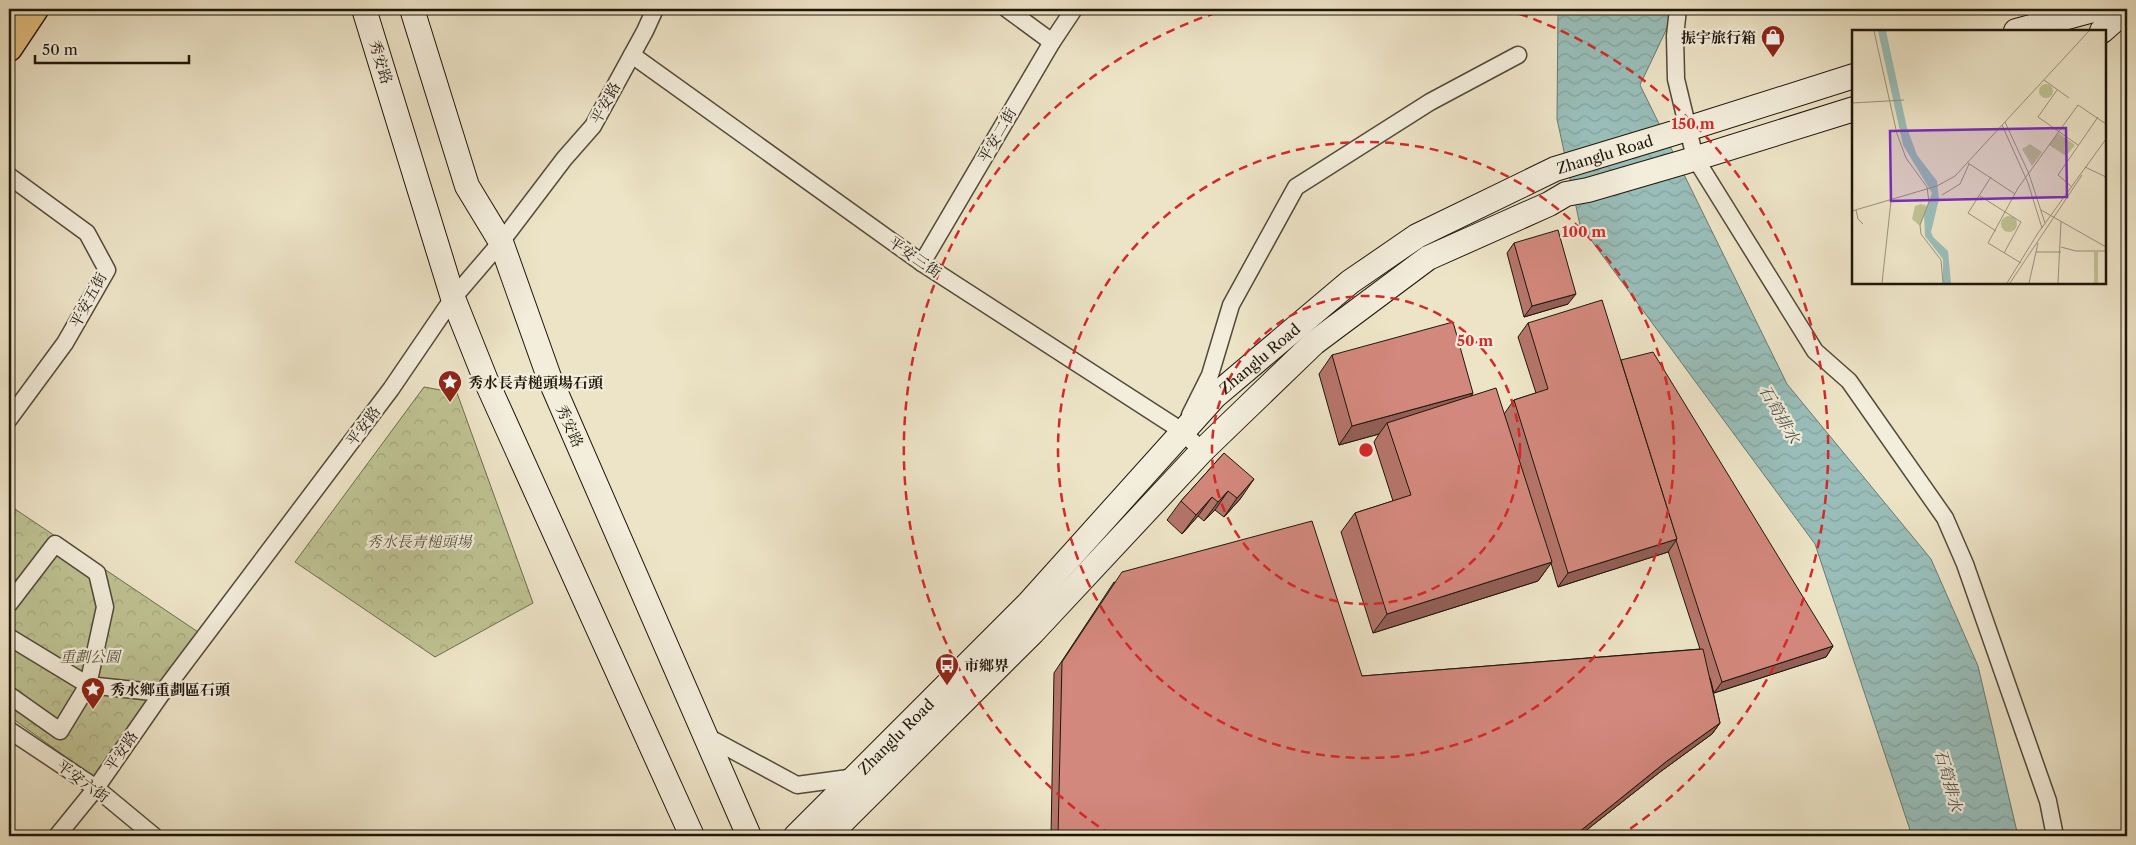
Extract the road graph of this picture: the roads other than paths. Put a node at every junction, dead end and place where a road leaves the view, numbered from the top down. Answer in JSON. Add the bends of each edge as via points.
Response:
{"nodes":[{"id":1,"x":35,"y":9,"type":"edge"},
{"id":2,"x":364,"y":9,"type":"edge"},
{"id":3,"x":412,"y":9,"type":"edge"},
{"id":4,"x":654,"y":9,"type":"edge"},
{"id":5,"x":1007,"y":9,"type":"edge"},
{"id":6,"x":1074,"y":9,"type":"edge"},
{"id":7,"x":1678,"y":9,"type":"edge"},
{"id":8,"x":2097,"y":9,"type":"edge"},
{"id":9,"x":2127,"y":9,"type":"edge"},
{"id":10,"x":2020,"y":30,"type":"edge"},
{"id":11,"x":2103,"y":30,"type":"edge"},
{"id":12,"x":2127,"y":31,"type":"edge"},
{"id":13,"x":2106,"y":37,"type":"edge"},
{"id":14,"x":1052,"y":42,"type":"junction"},
{"id":15,"x":9,"y":48,"type":"edge"},
{"id":16,"x":632,"y":55,"type":"junction"},
{"id":17,"x":1518,"y":55,"type":"dead end"},
{"id":18,"x":1852,"y":77,"type":"edge"},
{"id":19,"x":1852,"y":110,"type":"edge"},
{"id":20,"x":1681,"y":131,"type":"junction"},
{"id":21,"x":1690,"y":160,"type":"junction"},
{"id":22,"x":9,"y":176,"type":"edge"},
{"id":23,"x":501,"y":242,"type":"junction"},
{"id":24,"x":922,"y":262,"type":"junction"},
{"id":25,"x":453,"y":298,"type":"junction"},
{"id":26,"x":9,"y":419,"type":"edge"},
{"id":27,"x":1182,"y":431,"type":"junction"},
{"id":28,"x":1202,"y":451,"type":"junction"},
{"id":29,"x":9,"y":604,"type":"edge"},
{"id":30,"x":9,"y":638,"type":"edge"},
{"id":31,"x":88,"y":685,"type":"junction"},
{"id":32,"x":162,"y":692,"type":"junction"},
{"id":33,"x":9,"y":695,"type":"edge"},
{"id":34,"x":9,"y":730,"type":"edge"},
{"id":35,"x":706,"y":736,"type":"junction"},
{"id":36,"x":856,"y":777,"type":"junction"},
{"id":37,"x":96,"y":788,"type":"junction"},
{"id":38,"x":57,"y":836,"type":"edge"},
{"id":39,"x":154,"y":836,"type":"edge"},
{"id":40,"x":692,"y":836,"type":"edge"},
{"id":41,"x":749,"y":836,"type":"edge"},
{"id":42,"x":796,"y":836,"type":"edge"},
{"id":43,"x":828,"y":836,"type":"edge"},
{"id":44,"x":2056,"y":836,"type":"edge"}],
"edges":[{"from":1,"to":15,"type":"main road"},
{"from":2,"to":25,"type":"main road","name":"秀安路"},
{"from":3,"to":23,"type":"main road","name":"秀安路","via":[[467,186]]},
{"from":4,"to":16,"type":"street","name":"平安路"},
{"from":5,"to":14,"type":"street"},
{"from":6,"to":14,"type":"street","name":"平安二街"},
{"from":7,"to":20,"type":"street","via":[[1676,79]]},
{"from":8,"to":10,"type":"main road"},
{"from":9,"to":11,"type":"main road"},
{"from":12,"to":13,"type":"main road"},
{"from":14,"to":24,"type":"street","name":"平安二街"},
{"from":16,"to":23,"type":"street","name":"平安路","via":[[593,126]]},
{"from":16,"to":24,"type":"street","name":"平安三街"},
{"from":17,"to":27,"type":"street","via":[[1430,102],[1296,188],[1231,305],[1210,375]]},
{"from":18,"to":20,"type":"main road","name":"Zhanglu Road"},
{"from":19,"to":21,"type":"main road","name":"Zhanglu Road"},
{"from":20,"to":21,"type":"street"},
{"from":20,"to":27,"type":"main road","name":"Zhanglu Road","via":[[1555,169],[1417,236],[1350,282],[1222,390]]},
{"from":21,"to":28,"type":"main road","name":"Zhanglu Road","via":[[1566,194],[1428,258],[1314,343]]},
{"from":21,"to":44,"type":"street","via":[[1815,351],[1849,381],[1945,518],[1965,564],[2048,800]]},
{"from":22,"to":26,"type":"street","name":"平安五街","via":[[87,233],[107,270],[65,343]]},
{"from":23,"to":25,"type":"street","name":"平安路"},
{"from":23,"to":35,"type":"main road","name":"秀安路","via":[[549,377]]},
{"from":24,"to":27,"type":"street","name":"平安三街"},
{"from":25,"to":32,"type":"street","name":"平安路","via":[[391,389]]},
{"from":25,"to":40,"type":"main road","name":"秀安路","via":[[487,382]]},
{"from":27,"to":28,"type":"street","name":"平安三街"},
{"from":27,"to":36,"type":"main road","name":"Zhanglu Road","via":[[1028,604]]},
{"from":28,"to":43,"type":"main road","name":"Zhanglu Road","via":[[1033,632]]},
{"from":29,"to":31,"type":"street","via":[[54,544],[97,573],[104,607]]},
{"from":30,"to":31,"type":"street"},
{"from":31,"to":32,"type":"street"},
{"from":31,"to":33,"type":"street","via":[[60,731]]},
{"from":32,"to":37,"type":"street","name":"平安路"},
{"from":34,"to":37,"type":"street","name":"平安六街"},
{"from":35,"to":36,"type":"street","via":[[797,785]]},
{"from":35,"to":41,"type":"main road","name":"秀安路"},
{"from":36,"to":42,"type":"main road","name":"Zhanglu Road"},
{"from":37,"to":38,"type":"street","name":"平安路"},
{"from":37,"to":39,"type":"street","name":"平安六街"}]}
